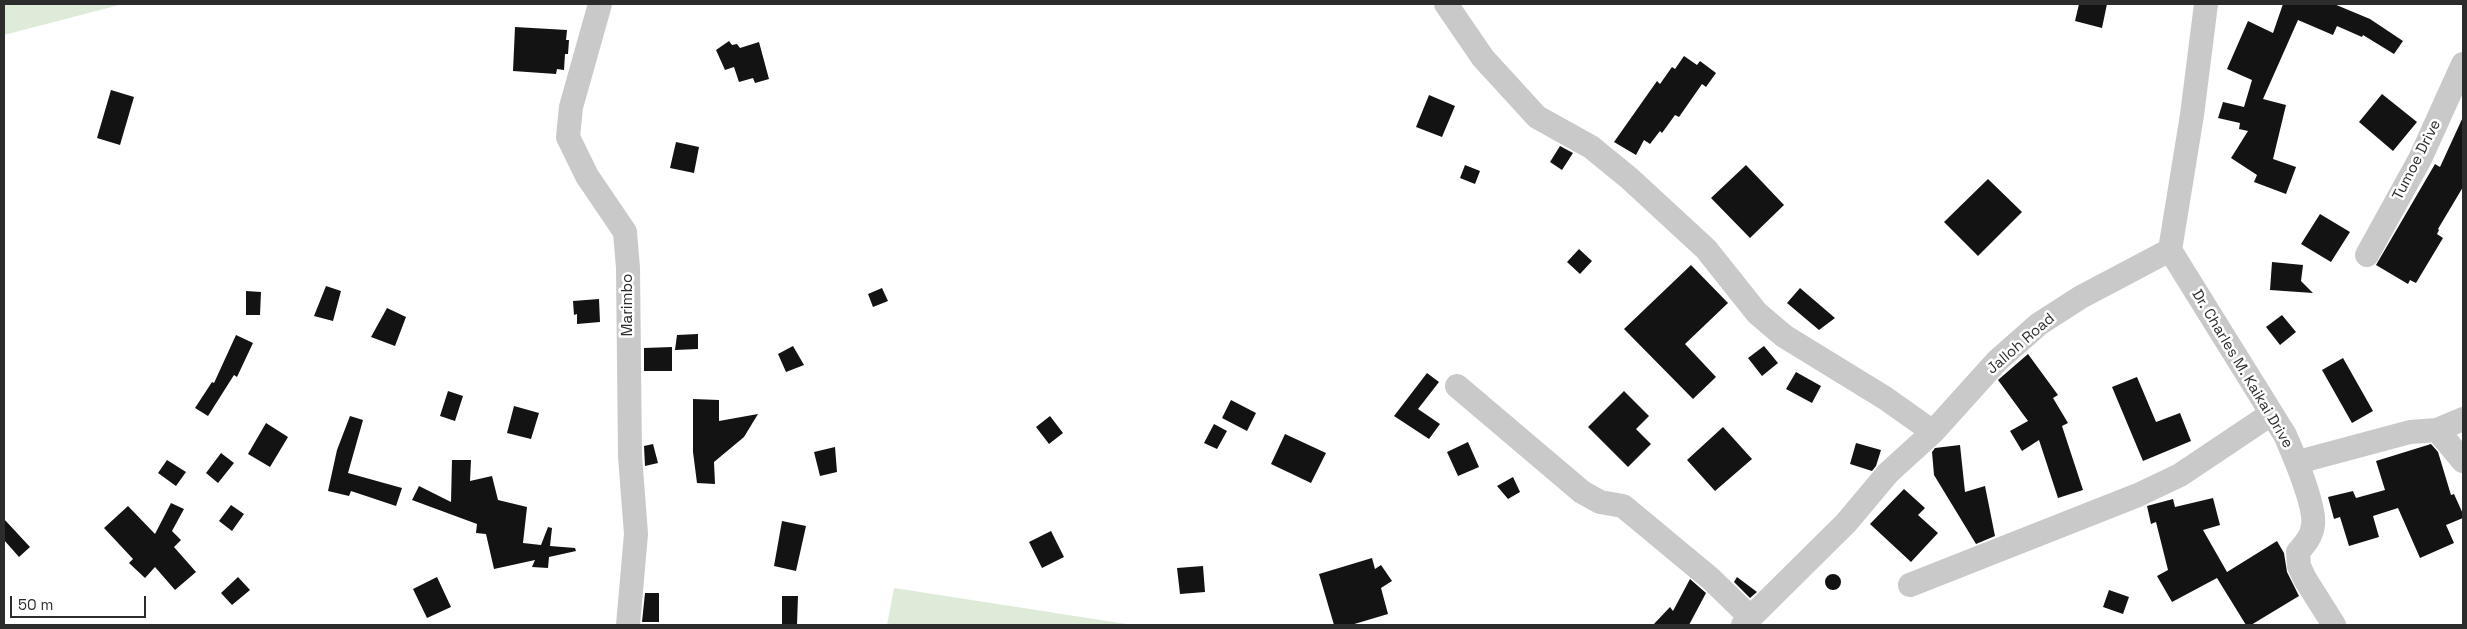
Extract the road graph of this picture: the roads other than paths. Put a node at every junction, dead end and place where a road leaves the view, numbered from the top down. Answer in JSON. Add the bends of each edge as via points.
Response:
{"nodes":[{"id":1,"x":600,"y":4,"type":"edge"},
{"id":2,"x":1446,"y":4,"type":"edge"},
{"id":3,"x":2206,"y":4,"type":"edge"},
{"id":4,"x":2463,"y":64,"type":"edge"},
{"id":5,"x":2170,"y":250,"type":"junction"},
{"id":6,"x":2367,"y":255,"type":"dead end"},
{"id":7,"x":1457,"y":386,"type":"dead end"},
{"id":8,"x":2271,"y":414,"type":"junction"},
{"id":9,"x":2463,"y":419,"type":"edge"},
{"id":10,"x":2437,"y":430,"type":"junction"},
{"id":11,"x":1933,"y":432,"type":"junction"},
{"id":12,"x":2463,"y":461,"type":"edge"},
{"id":13,"x":2298,"y":462,"type":"junction"},
{"id":14,"x":1910,"y":585,"type":"dead end"},
{"id":15,"x":1747,"y":621,"type":"edge"},
{"id":16,"x":628,"y":625,"type":"edge"},
{"id":17,"x":2334,"y":625,"type":"edge"}],
"edges":[{"from":1,"to":16,"type":"street","name":"Marimbo","via":[[571,107],[568,137],[587,176],[625,232],[630,456],[636,534]]},
{"from":2,"to":11,"type":"street","via":[[1483,58],[1537,117],[1591,147],[1629,178],[1706,249],[1756,314],[1784,336]]},
{"from":3,"to":5,"type":"street"},
{"from":4,"to":6,"type":"street","name":"Tumoe Drive","via":[[2420,159]]},
{"from":5,"to":8,"type":"street","name":"Dr. Charles M. Kaikai Drive"},
{"from":5,"to":11,"type":"street","name":"Jalloh Road","via":[[2039,324],[1997,361]]},
{"from":7,"to":15,"type":"street","via":[[1582,492],[1600,502],[1623,506],[1712,579]]},
{"from":8,"to":13,"type":"street","name":"Dr. Charles M. Kaikai Drive"},
{"from":8,"to":14,"type":"street","via":[[2180,475],[2138,495]]},
{"from":9,"to":10,"type":"street"},
{"from":10,"to":12,"type":"street"},
{"from":10,"to":13,"type":"street","via":[[2410,432]]},
{"from":11,"to":15,"type":"street","name":"Jalloh Road","via":[[1888,473],[1846,522]]},
{"from":13,"to":17,"type":"street","name":"Dr. Charles M. Kaikai Drive","via":[[2314,523],[2307,541],[2298,552],[2299,566]]}]}
